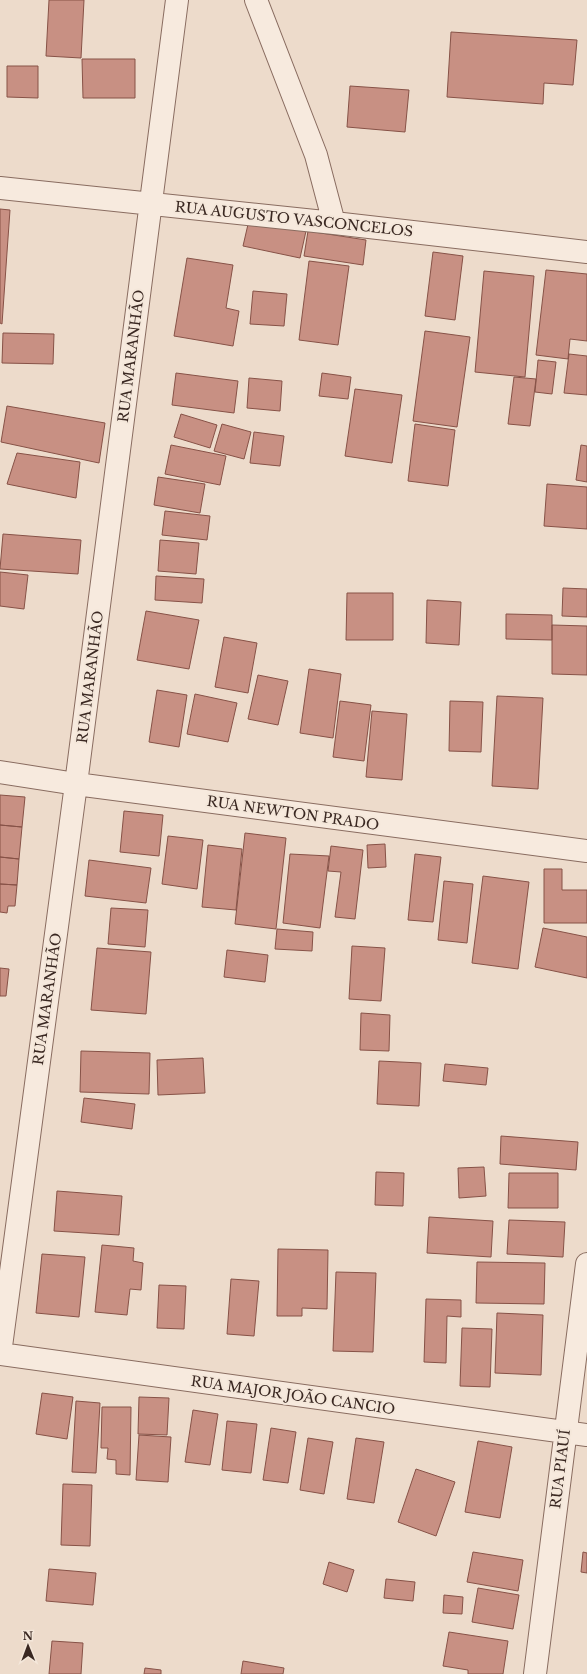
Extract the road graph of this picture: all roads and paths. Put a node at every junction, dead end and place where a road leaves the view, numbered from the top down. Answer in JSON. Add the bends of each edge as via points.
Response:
{"nodes":[{"id":1,"x":177,"y":0,"type":"edge"},
{"id":2,"x":256,"y":0,"type":"edge"},
{"id":3,"x":0,"y":188,"type":"edge"},
{"id":4,"x":150,"y":203,"type":"junction"},
{"id":5,"x":334,"y":223,"type":"junction"},
{"id":6,"x":587,"y":252,"type":"edge"},
{"id":7,"x":0,"y":772,"type":"edge"},
{"id":8,"x":76,"y":784,"type":"junction"},
{"id":9,"x":587,"y":851,"type":"edge"},
{"id":10,"x":587,"y":1264,"type":"edge"},
{"id":11,"x":0,"y":1354,"type":"edge"},
{"id":12,"x":564,"y":1432,"type":"junction"},
{"id":13,"x":587,"y":1435,"type":"edge"},
{"id":14,"x":534,"y":1674,"type":"edge"}],
"edges":[{"from":1,"to":4,"type":"street","name":"RUA MARANHÃO"},
{"from":2,"to":5,"type":"street","via":[[316,155]]},
{"from":3,"to":4,"type":"street","name":"RUA AUGUSTO VASCONCELOS"},
{"from":4,"to":5,"type":"street","name":"RUA AUGUSTO VASCONCELOS"},
{"from":4,"to":8,"type":"street","name":"RUA MARANHÃO"},
{"from":5,"to":6,"type":"street","name":"RUA AUGUSTO VASCONCELOS"},
{"from":7,"to":8,"type":"street","name":"RUA NEWTON PRADO"},
{"from":8,"to":9,"type":"street","name":"RUA NEWTON PRADO"},
{"from":8,"to":11,"type":"street","name":"RUA MARANHÃO"},
{"from":10,"to":12,"type":"street","name":"RUA PIAUÍ"},
{"from":11,"to":12,"type":"street","name":"RUA MAJOR JOÃO CANCIO"},
{"from":12,"to":13,"type":"street","name":"RUA MAJOR JOÃO CANCIO"},
{"from":12,"to":14,"type":"street","name":"RUA PIAUÍ"}]}
